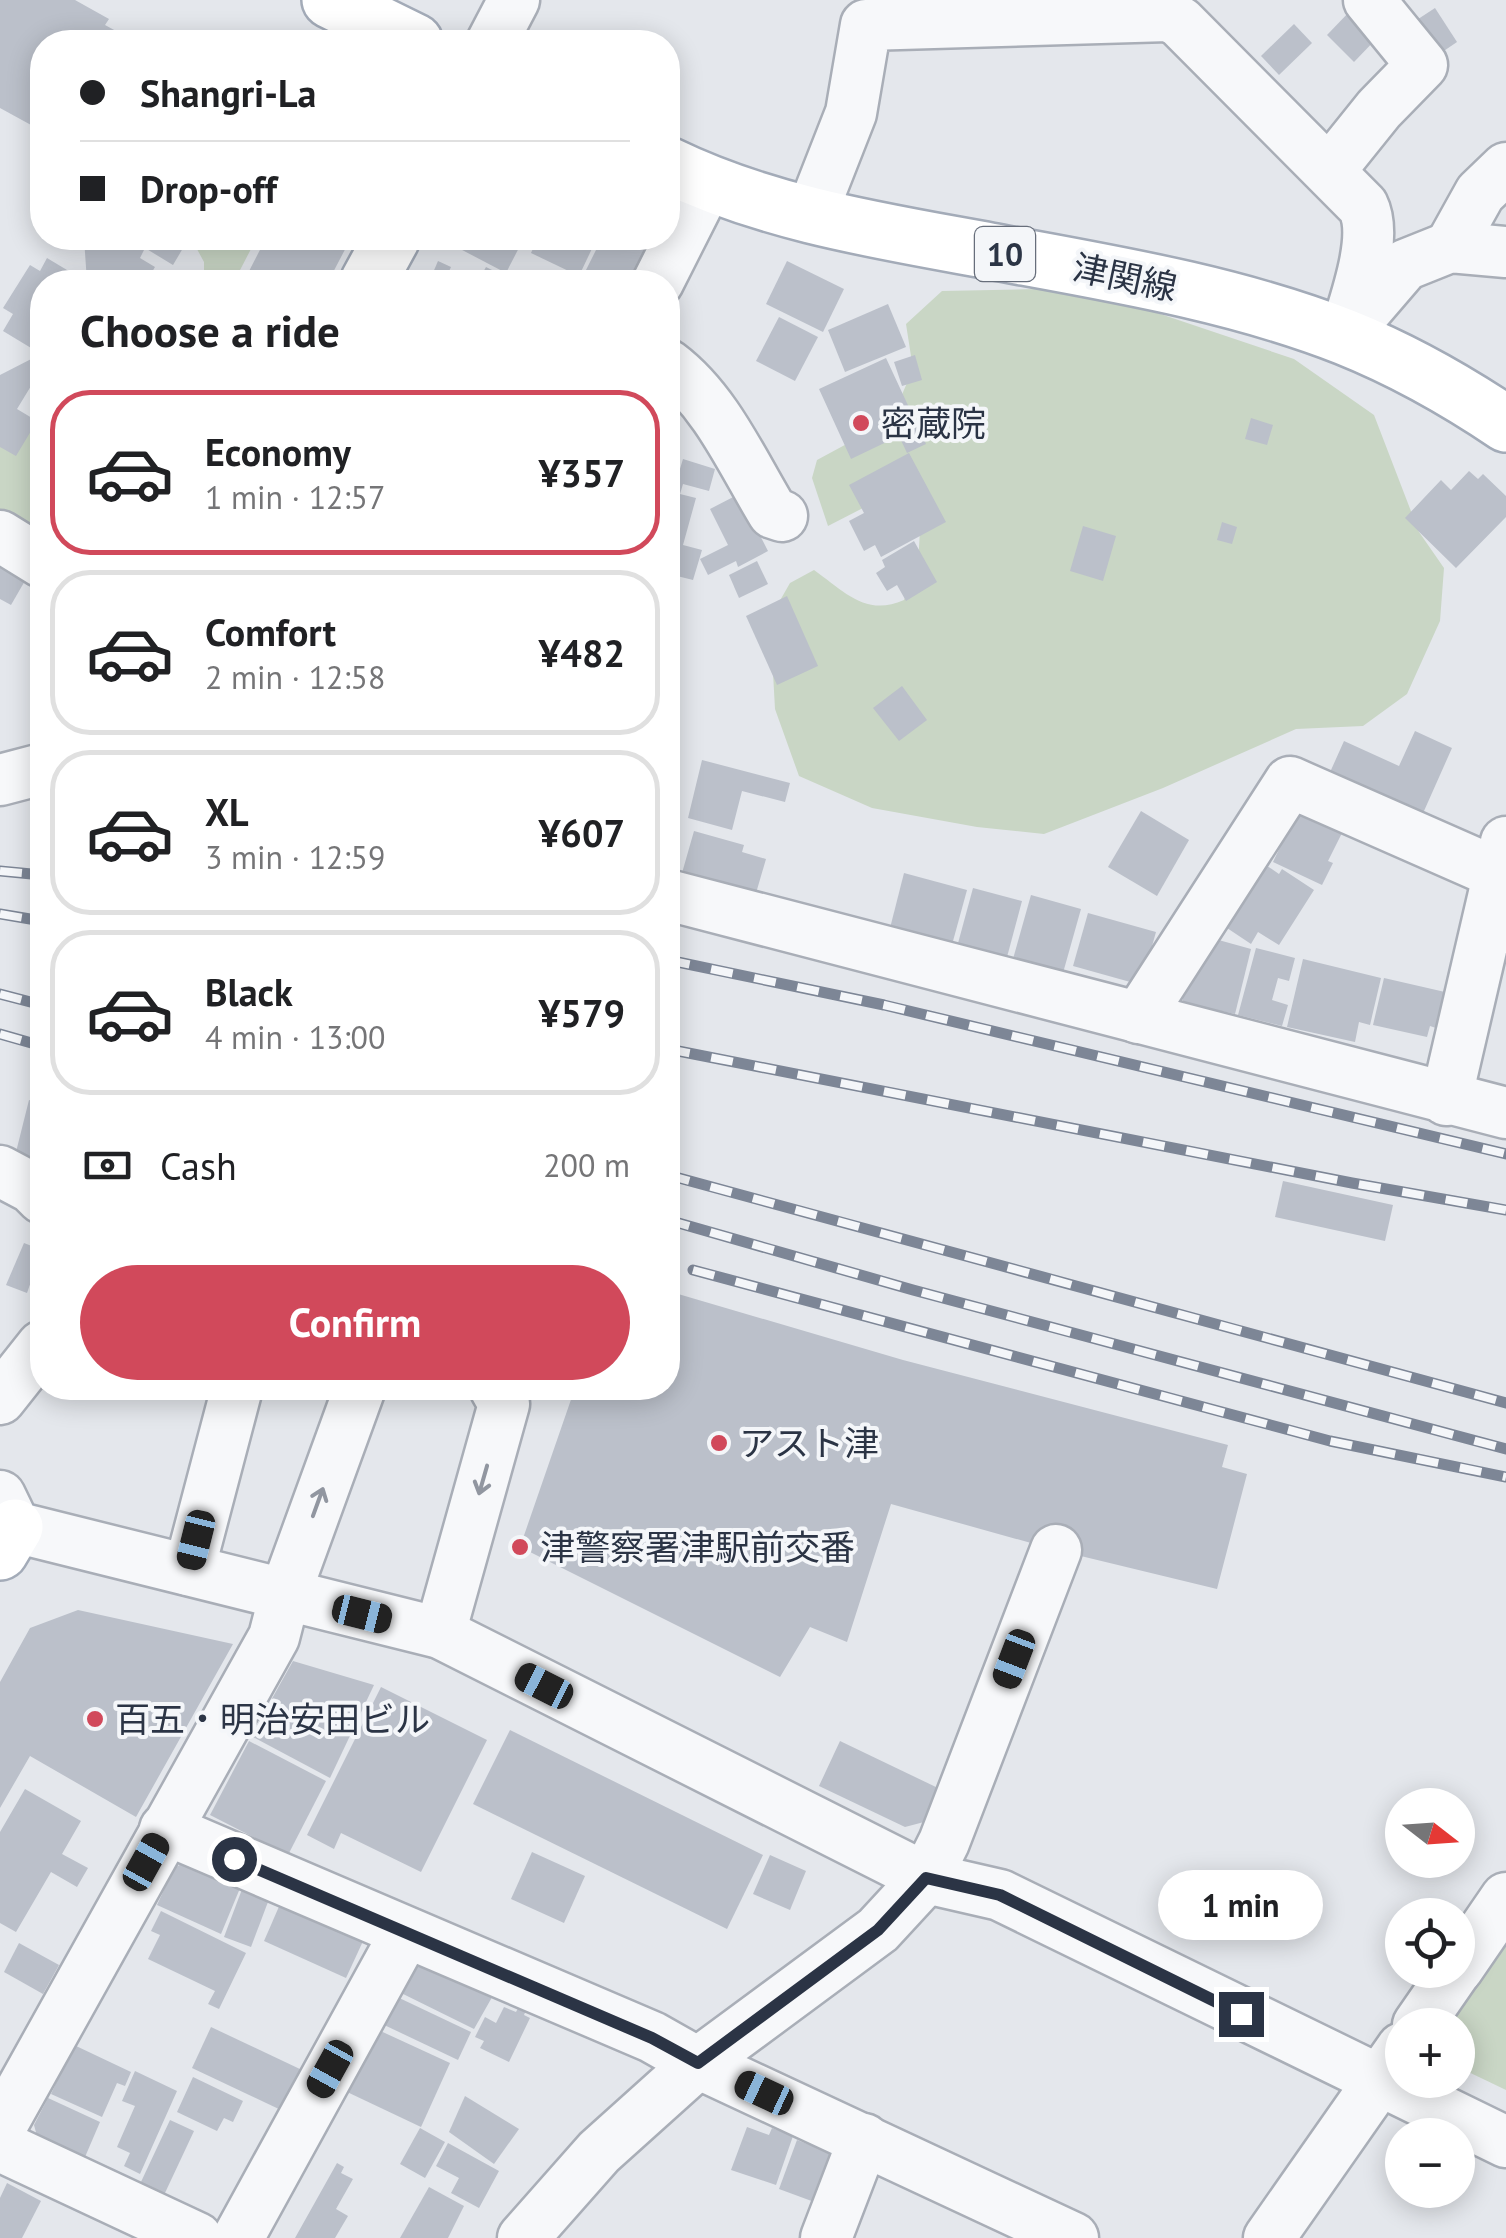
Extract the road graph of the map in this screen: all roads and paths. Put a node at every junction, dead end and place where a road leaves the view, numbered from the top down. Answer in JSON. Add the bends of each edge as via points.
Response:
{"nodes":[{"id":1,"x":330,"y":0,"type":"edge"},
{"id":2,"x":514,"y":0,"type":"edge"},
{"id":3,"x":1369,"y":0,"type":"edge"},
{"id":4,"x":390,"y":30,"type":"edge"},
{"id":5,"x":498,"y":30,"type":"edge"},
{"id":6,"x":1506,"y":168,"type":"edge"},
{"id":7,"x":1330,"y":170,"type":"junction"},
{"id":8,"x":688,"y":174,"type":"edge"},
{"id":9,"x":680,"y":203,"type":"edge"},
{"id":10,"x":811,"y":215,"type":"junction"},
{"id":11,"x":1450,"y":247,"type":"junction"},
{"id":12,"x":1506,"y":252,"type":"edge"},
{"id":13,"x":1344,"y":337,"type":"junction"},
{"id":14,"x":680,"y":375,"type":"edge"},
{"id":15,"x":1506,"y":424,"type":"edge"},
{"id":16,"x":782,"y":516,"type":"dead end"},
{"id":17,"x":0,"y":536,"type":"edge"},
{"id":18,"x":30,"y":555,"type":"edge"},
{"id":19,"x":30,"y":772,"type":"edge"},
{"id":20,"x":0,"y":780,"type":"edge"},
{"id":21,"x":1503,"y":864,"type":"edge"},
{"id":22,"x":680,"y":898,"type":"edge"},
{"id":23,"x":1138,"y":1018,"type":"junction"},
{"id":24,"x":1446,"y":1100,"type":"junction"},
{"id":25,"x":1506,"y":1114,"type":"edge"},
{"id":26,"x":0,"y":1170,"type":"edge"},
{"id":27,"x":30,"y":1187,"type":"edge"},
{"id":28,"x":0,"y":1330,"type":"edge"},
{"id":29,"x":30,"y":1341,"type":"edge"},
{"id":30,"x":30,"y":1360,"type":"edge"},
{"id":31,"x":0,"y":1399,"type":"edge"},
{"id":32,"x":234,"y":1400,"type":"edge"},
{"id":33,"x":356,"y":1400,"type":"edge"},
{"id":34,"x":502,"y":1400,"type":"edge"},
{"id":35,"x":5,"y":1525,"type":"edge"},
{"id":36,"x":1056,"y":1550,"type":"dead end"},
{"id":37,"x":189,"y":1570,"type":"junction"},
{"id":38,"x":285,"y":1594,"type":"junction"},
{"id":39,"x":440,"y":1633,"type":"junction"},
{"id":40,"x":165,"y":1829,"type":"junction"},
{"id":41,"x":926,"y":1878,"type":"junction"},
{"id":42,"x":1506,"y":1898,"type":"edge"},
{"id":43,"x":405,"y":1934,"type":"junction"},
{"id":44,"x":1475,"y":1943,"type":"edge"},
{"id":45,"x":1385,"y":2062,"type":"edge"},
{"id":46,"x":698,"y":2063,"type":"junction"},
{"id":47,"x":1385,"y":2074,"type":"edge"},
{"id":48,"x":1440,"y":2098,"type":"edge"},
{"id":49,"x":0,"y":2128,"type":"edge"},
{"id":50,"x":864,"y":2139,"type":"junction"},
{"id":51,"x":1506,"y":2142,"type":"edge"},
{"id":52,"x":0,"y":2146,"type":"edge"},
{"id":53,"x":198,"y":2238,"type":"edge"},
{"id":54,"x":238,"y":2238,"type":"edge"},
{"id":55,"x":523,"y":2238,"type":"edge"},
{"id":56,"x":826,"y":2238,"type":"edge"},
{"id":57,"x":1073,"y":2238,"type":"edge"},
{"id":58,"x":1269,"y":2238,"type":"edge"}],
"edges":[{"from":1,"to":4,"type":"main road"},
{"from":2,"to":5,"type":"street"},
{"from":3,"to":7,"type":"street","via":[[1422,65]]},
{"from":6,"to":11,"type":"street","via":[[1480,194]]},
{"from":7,"to":10,"type":"street","via":[[1168,16],[866,25],[851,113]]},
{"from":7,"to":13,"type":"street","via":[[1369,218],[1366,263]]},
{"from":8,"to":9,"type":"street"},
{"from":8,"to":10,"type":"main road","name":"津関線","number":"10"},
{"from":10,"to":13,"type":"main road","name":"津関線","number":"10","via":[[1208,295]]},
{"from":11,"to":12,"type":"street"},
{"from":11,"to":13,"type":"street","via":[[1405,265]]},
{"from":13,"to":15,"type":"main road","name":"津関線","number":"10"},
{"from":14,"to":16,"type":"street","via":[[707,403],[773,513]]},
{"from":17,"to":18,"type":"street"},
{"from":19,"to":20,"type":"street"},
{"from":21,"to":23,"type":"street","via":[[1290,782]]},
{"from":21,"to":24,"type":"street"},
{"from":22,"to":23,"type":"street"},
{"from":23,"to":24,"type":"street"},
{"from":24,"to":25,"type":"street"},
{"from":26,"to":27,"type":"street"},
{"from":28,"to":29,"type":"street"},
{"from":30,"to":31,"type":"street"},
{"from":32,"to":37,"type":"street"},
{"from":38,"to":33,"type":"street","one_way":true},
{"from":34,"to":39,"type":"street","one_way":true},
{"from":35,"to":37,"type":"street"},
{"from":36,"to":41,"type":"street"},
{"from":37,"to":38,"type":"street"},
{"from":38,"to":39,"type":"street"},
{"from":38,"to":40,"type":"street","via":[[274,1637]]},
{"from":39,"to":41,"type":"street"},
{"from":40,"to":43,"type":"street"},
{"from":40,"to":49,"type":"street"},
{"from":41,"to":45,"type":"street","via":[[1000,1895]]},
{"from":41,"to":46,"type":"street","via":[[878,1930]]},
{"from":42,"to":44,"type":"street"},
{"from":43,"to":46,"type":"street"},
{"from":43,"to":54,"type":"street"},
{"from":46,"to":50,"type":"street"},
{"from":46,"to":55,"type":"street","via":[[599,2152]]},
{"from":47,"to":58,"type":"street"},
{"from":48,"to":51,"type":"street"},
{"from":50,"to":56,"type":"street"},
{"from":50,"to":57,"type":"street"},
{"from":52,"to":53,"type":"street"}]}
